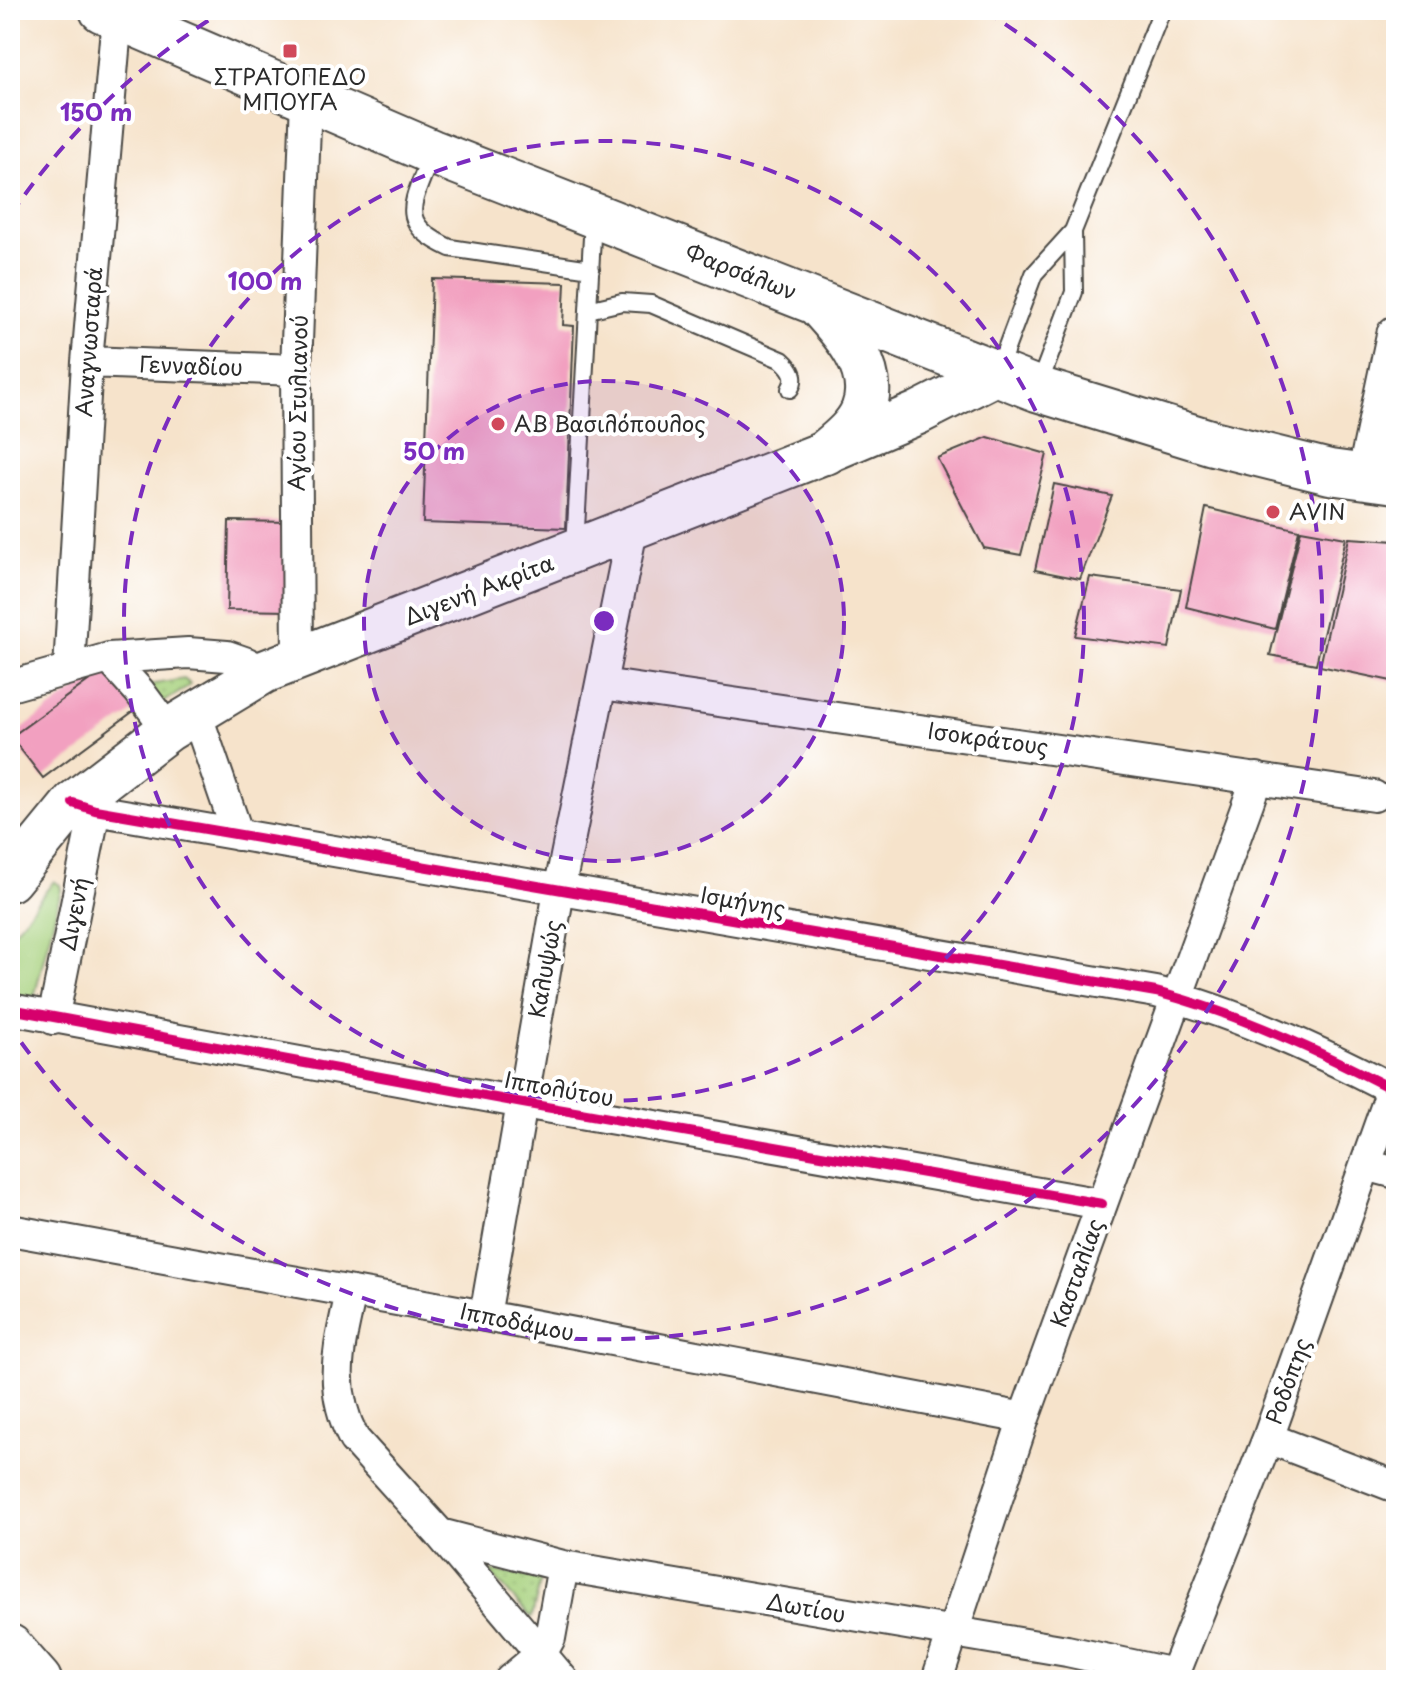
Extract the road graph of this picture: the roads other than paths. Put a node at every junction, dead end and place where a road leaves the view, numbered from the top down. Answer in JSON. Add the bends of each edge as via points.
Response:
{"nodes":[{"id":1,"x":1162,"y":10,"type":"edge"},
{"id":2,"x":110,"y":13,"type":"edge"},
{"id":3,"x":306,"y":98,"type":"junction"},
{"id":4,"x":432,"y":152,"type":"junction"},
{"id":5,"x":593,"y":216,"type":"junction"},
{"id":6,"x":1073,"y":231,"type":"junction"},
{"id":7,"x":591,"y":269,"type":"junction"},
{"id":8,"x":815,"y":301,"type":"junction"},
{"id":9,"x":588,"y":310,"type":"junction"},
{"id":10,"x":1396,"y":335,"type":"edge"},
{"id":11,"x":87,"y":362,"type":"junction"},
{"id":12,"x":296,"y":370,"type":"junction"},
{"id":13,"x":997,"y":373,"type":"junction"},
{"id":14,"x":790,"y":389,"type":"dead end"},
{"id":15,"x":1037,"y":389,"type":"junction"},
{"id":16,"x":826,"y":452,"type":"junction"},
{"id":17,"x":1381,"y":480,"type":"edge"},
{"id":18,"x":632,"y":530,"type":"junction"},
{"id":19,"x":575,"y":553,"type":"junction"},
{"id":20,"x":109,"y":658,"type":"junction"},
{"id":21,"x":281,"y":666,"type":"junction"},
{"id":22,"x":69,"y":669,"type":"junction"},
{"id":23,"x":602,"y":684,"type":"junction"},
{"id":24,"x":10,"y":686,"type":"edge"},
{"id":25,"x":182,"y":722,"type":"junction"},
{"id":26,"x":1257,"y":778,"type":"junction"},
{"id":27,"x":1374,"y":796,"type":"dead end"},
{"id":28,"x":84,"y":806,"type":"junction"},
{"id":29,"x":238,"y":835,"type":"junction"},
{"id":30,"x":10,"y":880,"type":"edge"},
{"id":31,"x":559,"y":891,"type":"junction"},
{"id":32,"x":1179,"y":998,"type":"junction"},
{"id":33,"x":10,"y":1009,"type":"edge"},
{"id":34,"x":53,"y":1019,"type":"junction"},
{"id":35,"x":1394,"y":1084,"type":"edge"},
{"id":36,"x":523,"y":1103,"type":"junction"},
{"id":37,"x":1366,"y":1165,"type":"junction"},
{"id":38,"x":1396,"y":1173,"type":"edge"},
{"id":39,"x":1102,"y":1204,"type":"junction"},
{"id":40,"x":10,"y":1230,"type":"edge"},
{"id":41,"x":351,"y":1293,"type":"junction"},
{"id":42,"x":485,"y":1316,"type":"junction"},
{"id":43,"x":1024,"y":1418,"type":"junction"},
{"id":44,"x":1268,"y":1438,"type":"junction"},
{"id":45,"x":1396,"y":1487,"type":"edge"},
{"id":46,"x":440,"y":1534,"type":"junction"},
{"id":47,"x":563,"y":1566,"type":"junction"},
{"id":48,"x":953,"y":1633,"type":"junction"},
{"id":49,"x":10,"y":1647,"type":"edge"},
{"id":50,"x":541,"y":1654,"type":"junction"},
{"id":51,"x":1173,"y":1677,"type":"edge"},
{"id":52,"x":39,"y":1680,"type":"edge"},
{"id":53,"x":510,"y":1680,"type":"edge"},
{"id":54,"x":563,"y":1680,"type":"edge"},
{"id":55,"x":937,"y":1680,"type":"edge"}],
"edges":[{"from":1,"to":6,"type":"lane"},
{"from":2,"to":3,"type":"main road","name":"Φαρσάλων"},
{"from":2,"to":11,"type":"street","name":"Αναγνωσταρά"},
{"from":3,"to":4,"type":"main road","name":"Φαρσάλων"},
{"from":3,"to":12,"type":"street","name":"Αγίου Στυλιανού"},
{"from":4,"to":5,"type":"main road","name":"Φαρσάλων"},
{"from":4,"to":7,"type":"lane","via":[[413,208],[418,230],[450,248]]},
{"from":5,"to":7,"type":"lane"},
{"from":5,"to":8,"type":"main road","name":"Φαρσάλων"},
{"from":6,"to":13,"type":"lane","via":[[1034,274]]},
{"from":6,"to":15,"type":"lane","via":[[1074,292]]},
{"from":7,"to":9,"type":"lane"},
{"from":8,"to":13,"type":"main road","name":"Φαρσάλων"},
{"from":8,"to":16,"type":"main road","via":[[841,329],[867,378],[863,412]]},
{"from":9,"to":14,"type":"lane","via":[[636,301],[665,309],[782,360],[794,376]]},
{"from":9,"to":19,"type":"lane"},
{"from":10,"to":17,"type":"street"},
{"from":11,"to":12,"type":"street","name":"Γενναδίου"},
{"from":11,"to":22,"type":"street","name":"Αναγνωσταρά"},
{"from":12,"to":21,"type":"street","name":"Αγίου Στυλιανού"},
{"from":13,"to":15,"type":"main road","name":"Φαρσάλων"},
{"from":13,"to":16,"type":"main road","name":"Διγενή Ακρίτα"},
{"from":15,"to":17,"type":"main road","name":"Φαρσάλων","via":[[1213,443]]},
{"from":16,"to":18,"type":"main road","name":"Διγενή Ακρίτα"},
{"from":18,"to":19,"type":"main road","name":"Διγενή Ακρίτα"},
{"from":18,"to":23,"type":"street","name":"Καλυψώς"},
{"from":19,"to":21,"type":"main road","name":"Διγενή Ακρίτα"},
{"from":20,"to":21,"type":"street","via":[[201,653]]},
{"from":20,"to":22,"type":"street"},
{"from":20,"to":25,"type":"street","via":[[139,691]]},
{"from":21,"to":25,"type":"main road","name":"Διγενή Ακρίτα"},
{"from":22,"to":24,"type":"street"},
{"from":23,"to":26,"type":"street","name":"Ισοκράτους"},
{"from":23,"to":31,"type":"street","name":"Καλυψώς"},
{"from":25,"to":28,"type":"main road","name":"Διγενή Ακρίτα"},
{"from":25,"to":29,"type":"street"},
{"from":26,"to":27,"type":"street","name":"Ισοκράτους"},
{"from":26,"to":32,"type":"street","name":"Κασταλίας"},
{"from":28,"to":29,"type":"street","name":"Ισμήνης"},
{"from":28,"to":30,"type":"main road","name":"Διγενή Ακρίτα"},
{"from":28,"to":34,"type":"street","name":"Διγενή"},
{"from":29,"to":31,"type":"street","name":"Ισμήνης"},
{"from":31,"to":32,"type":"street","name":"Ισμήνης"},
{"from":31,"to":36,"type":"street","name":"Καλυψώς"},
{"from":32,"to":35,"type":"street","name":"Ισμήνης"},
{"from":32,"to":39,"type":"street","name":"Κασταλίας"},
{"from":33,"to":34,"type":"street","name":"Ιππολύτου"},
{"from":34,"to":36,"type":"street","name":"Ιππολύτου"},
{"from":35,"to":37,"type":"street","name":"Ροδόπης"},
{"from":36,"to":39,"type":"street","name":"Ιππολύτου"},
{"from":36,"to":42,"type":"street","name":"Καλυψώς"},
{"from":37,"to":38,"type":"street"},
{"from":37,"to":44,"type":"street","name":"Ροδόπης"},
{"from":39,"to":43,"type":"street","name":"Κασταλίας"},
{"from":40,"to":41,"type":"street","name":"Ιπποδάμου"},
{"from":41,"to":42,"type":"street","name":"Ιπποδάμου"},
{"from":41,"to":46,"type":"street","via":[[335,1376],[344,1420],[354,1439]]},
{"from":42,"to":43,"type":"street","name":"Ιπποδάμου"},
{"from":43,"to":48,"type":"street","name":"Κασταλίας"},
{"from":44,"to":45,"type":"street"},
{"from":44,"to":51,"type":"street","name":"Ροδόπης"},
{"from":46,"to":47,"type":"street","name":"Δωτίου"},
{"from":46,"to":50,"type":"street"},
{"from":47,"to":48,"type":"street","name":"Δωτίου"},
{"from":47,"to":50,"type":"street","via":[[550,1638]]},
{"from":48,"to":51,"type":"street","name":"Δωτίου","via":[[1067,1651]]},
{"from":48,"to":55,"type":"street","name":"Κασταλίας"},
{"from":49,"to":52,"type":"main road"},
{"from":50,"to":53,"type":"street"},
{"from":50,"to":54,"type":"street"}]}
